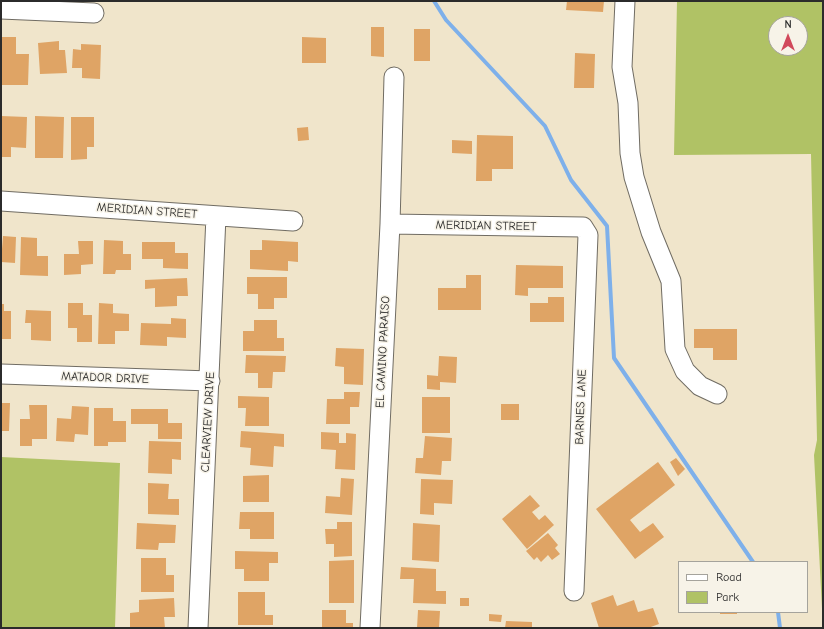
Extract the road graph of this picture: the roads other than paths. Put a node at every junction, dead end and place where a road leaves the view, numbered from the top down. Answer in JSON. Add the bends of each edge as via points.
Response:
{"nodes":[{"id":1,"x":625,"y":1,"type":"edge"},
{"id":2,"x":9,"y":6,"type":"edge"},
{"id":3,"x":94,"y":13,"type":"dead end"},
{"id":4,"x":394,"y":77,"type":"dead end"},
{"id":5,"x":1,"y":201,"type":"edge"},
{"id":6,"x":216,"y":216,"type":"junction"},
{"id":7,"x":293,"y":221,"type":"dead end"},
{"id":8,"x":390,"y":224,"type":"junction"},
{"id":9,"x":582,"y":227,"type":"joint"},
{"id":10,"x":1,"y":374,"type":"edge"},
{"id":11,"x":210,"y":381,"type":"junction"},
{"id":12,"x":717,"y":394,"type":"dead end"},
{"id":13,"x":574,"y":591,"type":"dead end"},
{"id":14,"x":198,"y":628,"type":"edge"},
{"id":15,"x":370,"y":628,"type":"edge"}],
"edges":[{"from":1,"to":12,"type":"street","via":[[622,67],[628,103],[630,153],[634,177],[671,281],[675,349],[685,371],[700,386]]},
{"from":2,"to":3,"type":"street"},
{"from":4,"to":8,"type":"street","name":"EL CAMINO PARAISO"},
{"from":5,"to":6,"type":"street","name":"MERIDIAN STREET"},
{"from":6,"to":7,"type":"street","name":"MERIDIAN STREET"},
{"from":6,"to":11,"type":"street","name":"CLEARVIEW DRIVE"},
{"from":8,"to":9,"type":"street","name":"MERIDIAN STREET"},
{"from":8,"to":15,"type":"street","name":"EL CAMINO PARAISO"},
{"from":9,"to":13,"type":"street","name":"BARNES LANE","via":[[588,235]]},
{"from":10,"to":11,"type":"street","name":"MATADOR DRIVE"},
{"from":11,"to":14,"type":"street","name":"CLEARVIEW DRIVE"}]}
